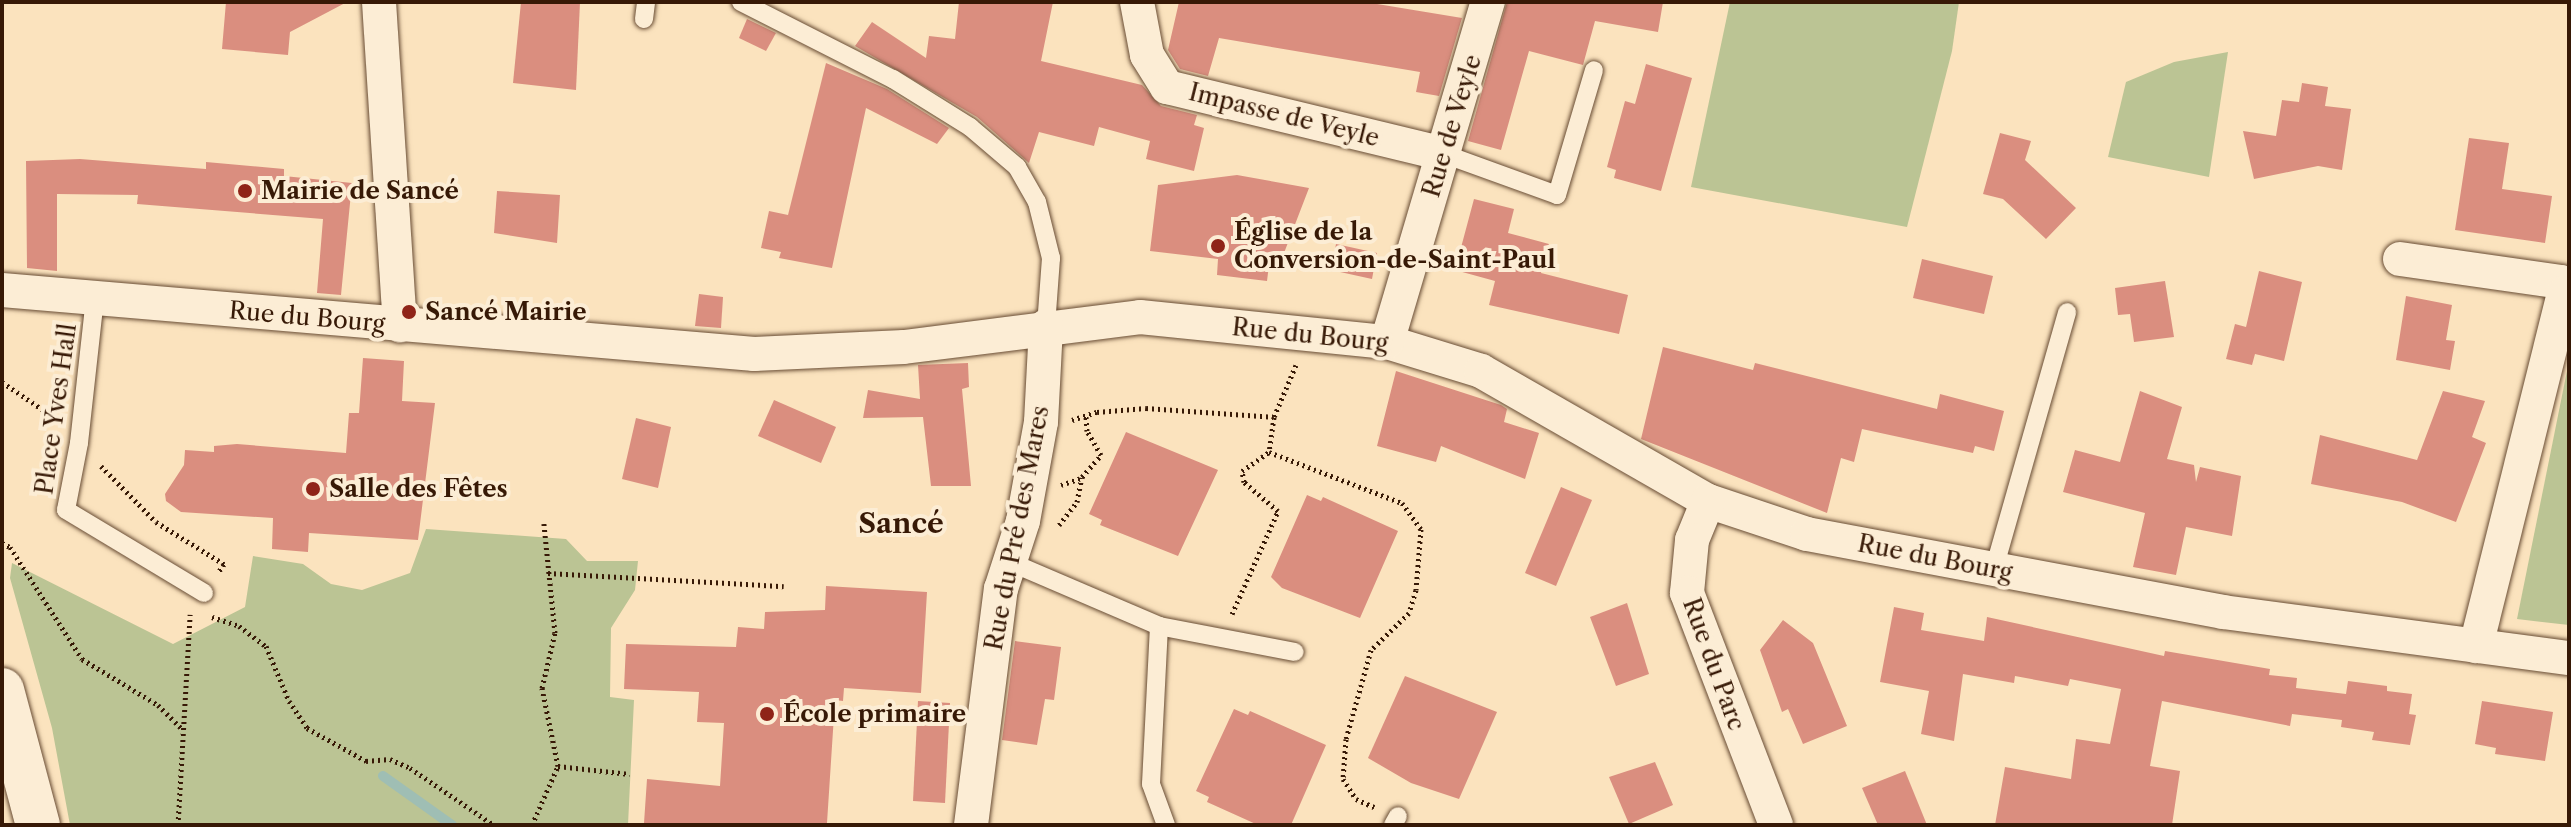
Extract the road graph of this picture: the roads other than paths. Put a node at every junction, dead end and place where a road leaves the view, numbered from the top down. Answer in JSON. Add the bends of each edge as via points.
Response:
{"nodes":[{"id":1,"x":379,"y":2,"type":"edge"},
{"id":2,"x":741,"y":2,"type":"edge"},
{"id":3,"x":1137,"y":2,"type":"edge"},
{"id":4,"x":1488,"y":2,"type":"edge"},
{"id":5,"x":1594,"y":70,"type":"dead end"},
{"id":6,"x":1444,"y":154,"type":"junction"},
{"id":7,"x":2400,"y":259,"type":"dead end"},
{"id":8,"x":5,"y":293,"type":"edge"},
{"id":9,"x":95,"y":298,"type":"junction"},
{"id":10,"x":2067,"y":312,"type":"dead end"},
{"id":11,"x":400,"y":325,"type":"junction"},
{"id":12,"x":1046,"y":326,"type":"junction"},
{"id":13,"x":1387,"y":342,"type":"junction"},
{"id":14,"x":1708,"y":501,"type":"junction"},
{"id":15,"x":1023,"y":568,"type":"junction"},
{"id":16,"x":1994,"y":569,"type":"junction"},
{"id":17,"x":204,"y":593,"type":"dead end"},
{"id":18,"x":1159,"y":626,"type":"junction"},
{"id":19,"x":2476,"y":646,"type":"junction"},
{"id":20,"x":1295,"y":652,"type":"dead end"},
{"id":21,"x":2569,"y":658,"type":"edge"},
{"id":22,"x":2,"y":690,"type":"edge"},
{"id":23,"x":38,"y":825,"type":"edge"},
{"id":24,"x":971,"y":825,"type":"edge"},
{"id":25,"x":1166,"y":825,"type":"edge"},
{"id":26,"x":1776,"y":825,"type":"edge"}],
"edges":[{"from":1,"to":11,"type":"street"},
{"from":2,"to":12,"type":"lane","via":[[893,79],[970,127],[1017,167],[1037,202],[1051,258]]},
{"from":3,"to":6,"type":"street","name":"Impasse de Veyle","via":[[1147,55],[1167,87]]},
{"from":4,"to":6,"type":"street","name":"Rue de Veyle"},
{"from":5,"to":6,"type":"lane","via":[[1557,195]]},
{"from":6,"to":13,"type":"street","name":"Rue de Veyle"},
{"from":7,"to":19,"type":"street","via":[[2561,282],[2564,293]]},
{"from":8,"to":9,"type":"street","name":"Rue du Bourg"},
{"from":9,"to":11,"type":"street","name":"Rue du Bourg"},
{"from":9,"to":17,"type":"lane","name":"Place Yves Hall","via":[[66,510]]},
{"from":10,"to":16,"type":"lane"},
{"from":11,"to":12,"type":"street","name":"Rue du Bourg","via":[[754,354],[904,347]]},
{"from":12,"to":13,"type":"street","name":"Rue du Bourg","via":[[1140,317]]},
{"from":12,"to":15,"type":"street","name":"Rue du Pré des Mares","via":[[1041,422],[1023,521]]},
{"from":13,"to":14,"type":"street","name":"Rue du Bourg","via":[[1481,371]]},
{"from":14,"to":16,"type":"street","name":"Rue du Bourg","via":[[1807,534]]},
{"from":14,"to":26,"type":"street","name":"Rue du Parc","via":[[1692,540],[1687,593]]},
{"from":15,"to":18,"type":"lane"},
{"from":15,"to":24,"type":"street","name":"Rue du Pré des Mares","via":[[1001,589]]},
{"from":16,"to":19,"type":"street","name":"Rue du Bourg","via":[[2223,612]]},
{"from":18,"to":20,"type":"lane"},
{"from":18,"to":25,"type":"lane","via":[[1151,784]]},
{"from":19,"to":21,"type":"street","name":"Rue du Bourg"},
{"from":22,"to":23,"type":"street"}]}
